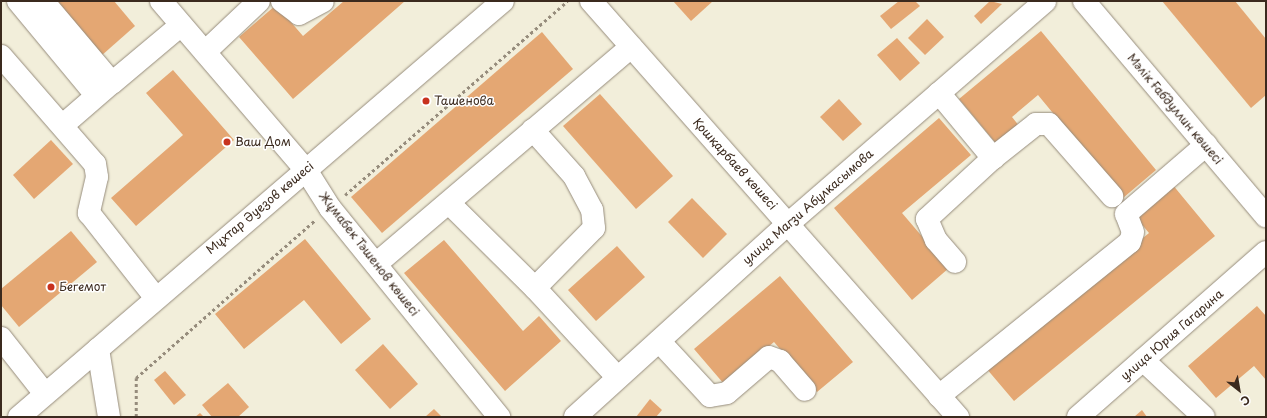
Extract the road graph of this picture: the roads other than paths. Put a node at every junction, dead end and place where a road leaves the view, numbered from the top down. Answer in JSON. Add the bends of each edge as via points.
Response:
{"nodes":[{"id":1,"x":18,"y":1,"type":"edge"},
{"id":2,"x":43,"y":1,"type":"edge"},
{"id":3,"x":161,"y":1,"type":"edge"},
{"id":4,"x":260,"y":1,"type":"edge"},
{"id":5,"x":282,"y":1,"type":"edge"},
{"id":6,"x":323,"y":1,"type":"edge"},
{"id":7,"x":503,"y":1,"type":"edge"},
{"id":8,"x":591,"y":1,"type":"edge"},
{"id":9,"x":1045,"y":1,"type":"edge"},
{"id":10,"x":1084,"y":1,"type":"edge"},
{"id":11,"x":181,"y":24,"type":"junction"},
{"id":12,"x":631,"y":47,"type":"junction"},
{"id":13,"x":205,"y":52,"type":"junction"},
{"id":14,"x":5,"y":69,"type":"edge"},
{"id":15,"x":104,"y":89,"type":"junction"},
{"id":16,"x":939,"y":93,"type":"junction"},
{"id":17,"x":63,"y":125,"type":"junction"},
{"id":18,"x":533,"y":130,"type":"junction"},
{"id":19,"x":1206,"y":145,"type":"junction"},
{"id":20,"x":993,"y":158,"type":"junction"},
{"id":21,"x":306,"y":170,"type":"junction"},
{"id":22,"x":1112,"y":196,"type":"dead end"},
{"id":23,"x":450,"y":204,"type":"junction"},
{"id":24,"x":1266,"y":216,"type":"edge"},
{"id":25,"x":788,"y":224,"type":"junction"},
{"id":26,"x":1266,"y":252,"type":"edge"},
{"id":27,"x":955,"y":262,"type":"dead end"},
{"id":28,"x":376,"y":264,"type":"junction"},
{"id":29,"x":534,"y":288,"type":"junction"},
{"id":30,"x":155,"y":297,"type":"junction"},
{"id":31,"x":1,"y":338,"type":"edge"},
{"id":32,"x":659,"y":341,"type":"junction"},
{"id":33,"x":98,"y":350,"type":"junction"},
{"id":34,"x":1143,"y":360,"type":"junction"},
{"id":35,"x":618,"y":378,"type":"junction"},
{"id":36,"x":805,"y":390,"type":"dead end"},
{"id":37,"x":45,"y":394,"type":"junction"},
{"id":38,"x":940,"y":396,"type":"junction"},
{"id":39,"x":19,"y":417,"type":"edge"},
{"id":40,"x":109,"y":417,"type":"edge"},
{"id":41,"x":500,"y":417,"type":"edge"},
{"id":42,"x":575,"y":417,"type":"edge"},
{"id":43,"x":958,"y":417,"type":"edge"},
{"id":44,"x":1078,"y":417,"type":"edge"},
{"id":45,"x":1204,"y":417,"type":"edge"}],
"edges":[{"from":1,"to":15,"type":"street"},
{"from":2,"to":15,"type":"street"},
{"from":3,"to":11,"type":"street","name":"Жұмабек Тәшенов көшесі"},
{"from":4,"to":13,"type":"street"},
{"from":5,"to":6,"type":"street","via":[[299,14]]},
{"from":7,"to":21,"type":"street","name":"Мұхтар Әуезов көшесі"},
{"from":8,"to":12,"type":"street","name":"Қошқарбаев көшесі"},
{"from":9,"to":16,"type":"street","name":"улица Магзи Абулкасымова"},
{"from":10,"to":19,"type":"street","name":"Мәлік Ғабдуллин көшесі"},
{"from":11,"to":13,"type":"street","name":"Жұмабек Тәшенов көшесі"},
{"from":11,"to":15,"type":"street"},
{"from":12,"to":18,"type":"street"},
{"from":12,"to":25,"type":"street","name":"Қошқарбаев көшесі"},
{"from":13,"to":21,"type":"street","name":"Жұмабек Тәшенов көшесі"},
{"from":14,"to":17,"type":"street"},
{"from":15,"to":17,"type":"street"},
{"from":16,"to":20,"type":"street"},
{"from":16,"to":25,"type":"street","name":"улица Магзи Абулкасымова"},
{"from":17,"to":30,"type":"street","via":[[98,171],[89,213]]},
{"from":18,"to":23,"type":"street"},
{"from":18,"to":29,"type":"street","via":[[574,176],[592,210],[594,228]]},
{"from":19,"to":24,"type":"street","name":"Мәлік Ғабдуллин көшесі"},
{"from":19,"to":38,"type":"street","via":[[1126,214],[1133,232],[1130,242]]},
{"from":20,"to":22,"type":"street","via":[[1036,124],[1049,124]]},
{"from":20,"to":27,"type":"street","via":[[927,219],[936,240]]},
{"from":21,"to":28,"type":"street","name":"Жұмабек Тәшенов көшесі","via":[[330,208]]},
{"from":21,"to":30,"type":"street","name":"Мұхтар Әуезов көшесі"},
{"from":23,"to":28,"type":"street"},
{"from":23,"to":29,"type":"street"},
{"from":25,"to":32,"type":"street","name":"улица Магзи Абулкасымова"},
{"from":25,"to":38,"type":"street","name":"Қошқарбаев көшесі"},
{"from":26,"to":34,"type":"street","name":"улица Юрия Гагарина"},
{"from":28,"to":41,"type":"street","name":"Жұмабек Тәшенов көшесі"},
{"from":29,"to":35,"type":"street"},
{"from":30,"to":33,"type":"street","name":"Мұхтар Әуезов көшесі"},
{"from":31,"to":37,"type":"street"},
{"from":32,"to":35,"type":"street","name":"улица Магзи Абулкасымова"},
{"from":32,"to":36,"type":"street","via":[[710,396],[727,393],[769,357],[780,361]]},
{"from":33,"to":37,"type":"street","name":"Мұхтар Әуезов көшесі"},
{"from":33,"to":40,"type":"street"},
{"from":34,"to":44,"type":"street","name":"улица Юрия Гагарина"},
{"from":34,"to":45,"type":"street"},
{"from":35,"to":42,"type":"street","name":"улица Магзи Абулкасымова"},
{"from":37,"to":39,"type":"street","name":"Мұхтар Әуезов көшесі"},
{"from":38,"to":43,"type":"street","name":"Қошқарбаев көшесі"}]}
